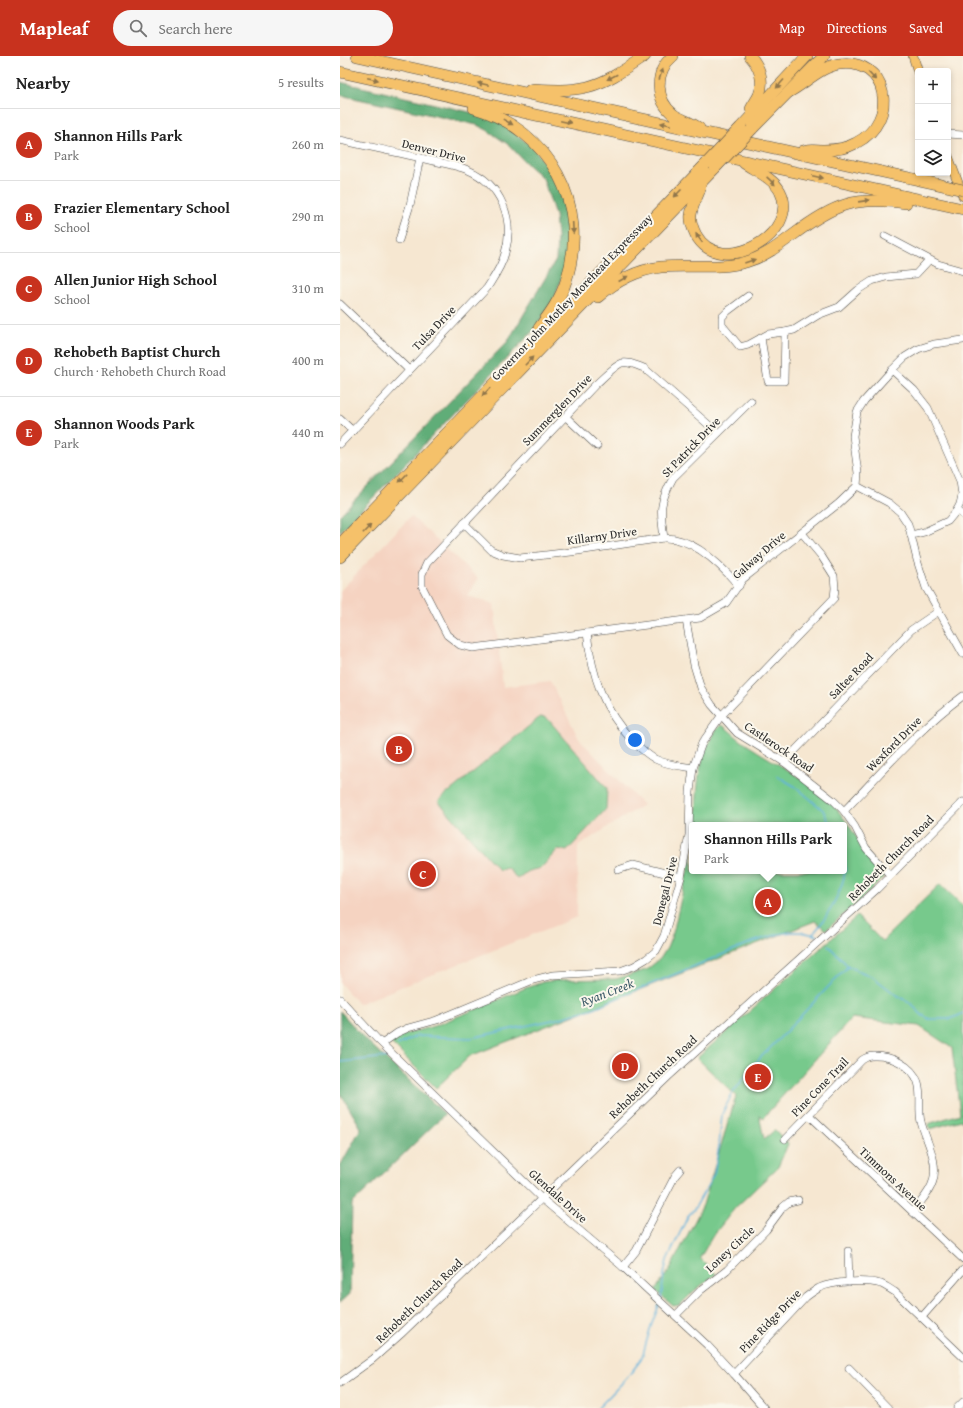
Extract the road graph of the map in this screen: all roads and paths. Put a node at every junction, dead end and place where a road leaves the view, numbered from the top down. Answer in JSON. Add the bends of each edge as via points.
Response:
{"nodes":[{"id":1,"x":356,"y":56,"type":"edge"},
{"id":2,"x":644,"y":56,"type":"edge"},
{"id":3,"x":672,"y":56,"type":"edge"},
{"id":4,"x":750,"y":56,"type":"edge"},
{"id":5,"x":807,"y":56,"type":"edge"},
{"id":6,"x":824,"y":56,"type":"edge"},
{"id":7,"x":913,"y":56,"type":"edge"},
{"id":8,"x":917,"y":68,"type":"edge"},
{"id":9,"x":340,"y":72,"type":"edge"},
{"id":10,"x":405,"y":86,"type":"junction"},
{"id":11,"x":522,"y":92,"type":"junction"},
{"id":12,"x":789,"y":92,"type":"junction"},
{"id":13,"x":749,"y":118,"type":"junction"},
{"id":14,"x":704,"y":132,"type":"junction"},
{"id":15,"x":951,"y":134,"type":"edge"},
{"id":16,"x":963,"y":135,"type":"edge"},
{"id":17,"x":340,"y":140,"type":"edge"},
{"id":18,"x":799,"y":153,"type":"junction"},
{"id":19,"x":420,"y":158,"type":"junction"},
{"id":20,"x":739,"y":160,"type":"junction"},
{"id":21,"x":951,"y":164,"type":"edge"},
{"id":22,"x":710,"y":167,"type":"junction"},
{"id":23,"x":702,"y":181,"type":"junction"},
{"id":24,"x":963,"y":190,"type":"edge"},
{"id":25,"x":963,"y":196,"type":"edge"},
{"id":26,"x":918,"y":199,"type":"junction"},
{"id":27,"x":963,"y":209,"type":"edge"},
{"id":28,"x":506,"y":211,"type":"joint"},
{"id":29,"x":885,"y":236,"type":"dead end"},
{"id":30,"x":399,"y":240,"type":"dead end"},
{"id":31,"x":929,"y":260,"type":"junction"},
{"id":32,"x":963,"y":271,"type":"edge"},
{"id":33,"x":748,"y":296,"type":"dead end"},
{"id":34,"x":340,"y":304,"type":"edge"},
{"id":35,"x":785,"y":332,"type":"junction"},
{"id":36,"x":761,"y":338,"type":"junction"},
{"id":37,"x":550,"y":339,"type":"junction"},
{"id":38,"x":963,"y":340,"type":"edge"},
{"id":39,"x":532,"y":343,"type":"junction"},
{"id":40,"x":409,"y":370,"type":"junction"},
{"id":41,"x":892,"y":370,"type":"junction"},
{"id":42,"x":751,"y":401,"type":"dead end"},
{"id":43,"x":566,"y":417,"type":"junction"},
{"id":44,"x":340,"y":419,"type":"edge"},
{"id":45,"x":353,"y":431,"type":"junction"},
{"id":46,"x":718,"y":433,"type":"junction"},
{"id":47,"x":340,"y":444,"type":"edge"},
{"id":48,"x":598,"y":446,"type":"dead end"},
{"id":49,"x":857,"y":486,"type":"junction"},
{"id":50,"x":957,"y":510,"type":"junction"},
{"id":51,"x":963,"y":515,"type":"edge"},
{"id":52,"x":464,"y":523,"type":"junction"},
{"id":53,"x":802,"y":532,"type":"junction"},
{"id":54,"x":912,"y":535,"type":"junction"},
{"id":55,"x":664,"y":538,"type":"junction"},
{"id":56,"x":340,"y":544,"type":"edge"},
{"id":57,"x":340,"y":557,"type":"edge"},
{"id":58,"x":427,"y":563,"type":"joint"},
{"id":59,"x":739,"y":586,"type":"junction"},
{"id":60,"x":939,"y":611,"type":"junction"},
{"id":61,"x":686,"y":620,"type":"junction"},
{"id":62,"x":587,"y":633,"type":"junction"},
{"id":63,"x":963,"y":654,"type":"edge"},
{"id":64,"x":963,"y":696,"type":"edge"},
{"id":65,"x":721,"y":716,"type":"junction"},
{"id":66,"x":784,"y":762,"type":"junction"},
{"id":67,"x":693,"y":768,"type":"junction"},
{"id":68,"x":963,"y":802,"type":"edge"},
{"id":69,"x":844,"y":811,"type":"junction"},
{"id":70,"x":689,"y":822,"type":"edge"},
{"id":71,"x":689,"y":835,"type":"edge"},
{"id":72,"x":618,"y":870,"type":"dead end"},
{"id":73,"x":890,"y":875,"type":"junction"},
{"id":74,"x":681,"y":877,"type":"junction"},
{"id":75,"x":340,"y":999,"type":"edge"},
{"id":76,"x":383,"y":1043,"type":"junction"},
{"id":77,"x":809,"y":1115,"type":"junction"},
{"id":78,"x":785,"y":1139,"type":"dead end"},
{"id":79,"x":680,"y":1170,"type":"dead end"},
{"id":80,"x":541,"y":1198,"type":"junction"},
{"id":81,"x":798,"y":1200,"type":"dead end"},
{"id":82,"x":913,"y":1212,"type":"junction"},
{"id":83,"x":848,"y":1251,"type":"dead end"},
{"id":84,"x":963,"y":1259,"type":"edge"},
{"id":85,"x":623,"y":1267,"type":"junction"},
{"id":86,"x":963,"y":1270,"type":"edge"},
{"id":87,"x":849,"y":1282,"type":"junction"},
{"id":88,"x":676,"y":1315,"type":"junction"},
{"id":89,"x":922,"y":1317,"type":"junction"},
{"id":90,"x":963,"y":1357,"type":"edge"},
{"id":91,"x":849,"y":1368,"type":"dead end"},
{"id":92,"x":734,"y":1374,"type":"junction"},
{"id":93,"x":340,"y":1383,"type":"edge"},
{"id":94,"x":963,"y":1402,"type":"edge"},
{"id":95,"x":764,"y":1408,"type":"edge"},
{"id":96,"x":888,"y":1408,"type":"edge"},
{"id":97,"x":957,"y":1408,"type":"edge"}],
"edges":[{"from":11,"to":1,"type":"highway","one_way":true},
{"from":2,"to":11,"type":"highway","one_way":true,"via":[[615,75],[588,87],[571,90],[534,89]]},
{"from":14,"to":3,"type":"highway","one_way":true,"via":[[694,124],[675,116],[660,96],[660,75]]},
{"from":4,"to":13,"type":"highway","via":[[760,72],[761,89],[751,107]]},
{"from":5,"to":13,"type":"highway","name":"Governor John Motley Morehead Expressway","one_way":true},
{"from":6,"to":12,"type":"highway","name":"Governor John Motley Morehead Expressway"},
{"from":7,"to":8,"type":"main road"},
{"from":9,"to":10,"type":"highway","one_way":true},
{"from":10,"to":20,"type":"highway","one_way":true},
{"from":10,"to":39,"type":"highway","one_way":true,"via":[[432,98],[484,111],[517,127],[546,154],[561,179],[572,221],[572,257],[562,292]]},
{"from":14,"to":11,"type":"highway","one_way":true},
{"from":12,"to":18,"type":"highway","one_way":true,"via":[[819,72],[839,64],[847,64],[862,67],[869,72],[879,83],[884,96],[882,116],[868,135],[848,146],[825,150],[810,149]]},
{"from":12,"to":22,"type":"highway","name":"Governor John Motley Morehead Expressway","bridge":true},
{"from":13,"to":22,"type":"highway","name":"Governor John Motley Morehead Expressway","bridge":true},
{"from":14,"to":18,"type":"highway"},
{"from":15,"to":16,"type":"street"},
{"from":17,"to":19,"type":"street","name":"Denver Drive"},
{"from":18,"to":24,"type":"highway","bridge":true},
{"from":19,"to":28,"type":"street","name":"Denver Drive","via":[[468,170],[490,185],[500,197]]},
{"from":19,"to":30,"type":"street"},
{"from":20,"to":23,"type":"highway","one_way":true,"via":[[766,177],[780,192],[783,208],[779,224],[765,240],[739,252],[727,254],[709,249],[699,240],[691,216]]},
{"from":20,"to":26,"type":"highway","one_way":true},
{"from":21,"to":25,"type":"main road"},
{"from":22,"to":23,"type":"highway","name":"Governor John Motley Morehead Expressway"},
{"from":22,"to":39,"type":"highway","name":"Governor John Motley Morehead Expressway","one_way":true},
{"from":23,"to":37,"type":"highway","name":"Governor John Motley Morehead Expressway"},
{"from":26,"to":27,"type":"highway"},
{"from":37,"to":26,"type":"highway","one_way":true,"via":[[604,292],[629,276],[661,267],[723,267],[748,262],[770,252],[811,222],[839,206],[870,200],[908,203]]},
{"from":28,"to":40,"type":"street","name":"Tulsa Drive","via":[[509,226],[505,254],[487,288]]},
{"from":29,"to":31,"type":"street"},
{"from":31,"to":32,"type":"street"},
{"from":31,"to":35,"type":"street","via":[[916,274],[886,277],[872,282],[838,307],[815,316],[794,330]]},
{"from":33,"to":36,"type":"street","via":[[722,317],[722,325],[740,347],[748,346]]},
{"from":34,"to":40,"type":"street"},
{"from":35,"to":36,"type":"street","via":[[768,334]]},
{"from":35,"to":36,"type":"street","via":[[784,381],[768,381]]},
{"from":57,"to":37,"type":"highway","name":"Governor John Motley Morehead Expressway","one_way":true},
{"from":38,"to":41,"type":"street","via":[[918,349]]},
{"from":39,"to":56,"type":"highway","name":"Governor John Motley Morehead Expressway","one_way":true},
{"from":40,"to":45,"type":"street","name":"Tulsa Drive"},
{"from":41,"to":49,"type":"street","via":[[857,412],[853,436],[858,473]]},
{"from":41,"to":50,"type":"street","via":[[914,390],[928,408],[937,427],[960,481],[962,495]]},
{"from":42,"to":46,"type":"street","name":"St Patrick Drive"},
{"from":43,"to":46,"type":"street","name":"Summerglen Drive","via":[[609,373],[622,363],[632,363],[644,368]]},
{"from":43,"to":48,"type":"street"},
{"from":43,"to":52,"type":"street","name":"Summerglen Drive"},
{"from":44,"to":45,"type":"street"},
{"from":45,"to":47,"type":"street","name":"Tulsa Drive"},
{"from":46,"to":55,"type":"street","name":"St Patrick Drive","via":[[673,478],[665,493],[660,513]]},
{"from":49,"to":53,"type":"street","name":"Galway Drive"},
{"from":49,"to":54,"type":"street","via":[[889,503],[900,512]]},
{"from":50,"to":51,"type":"street"},
{"from":50,"to":54,"type":"street","via":[[941,525]]},
{"from":52,"to":55,"type":"street","name":"Killarny Drive","via":[[491,550],[520,558]]},
{"from":52,"to":58,"type":"street","name":"Summerglen Drive"},
{"from":53,"to":59,"type":"street","name":"Galway Drive","via":[[743,579]]},
{"from":53,"to":65,"type":"street","name":"Donegal Drive","via":[[834,576],[834,598]]},
{"from":54,"to":60,"type":"street","via":[[926,588]]},
{"from":55,"to":59,"type":"street","name":"Killarny Drive","via":[[689,543],[730,575]]},
{"from":58,"to":62,"type":"street","name":"Galway Drive","via":[[422,574],[422,586],[448,635],[460,645],[473,648]]},
{"from":59,"to":61,"type":"street","name":"Galway Drive","via":[[719,607],[700,618]]},
{"from":60,"to":63,"type":"street"},
{"from":60,"to":66,"type":"street","name":"Saltee Road","via":[[911,630]]},
{"from":61,"to":62,"type":"street","name":"Galway Drive"},
{"from":61,"to":65,"type":"street","name":"Castlerock Road","via":[[701,688]]},
{"from":62,"to":67,"type":"street","via":[[597,683],[607,706],[625,733],[642,751],[655,759]]},
{"from":64,"to":69,"type":"street","name":"Wexford Drive","via":[[926,727]]},
{"from":65,"to":66,"type":"street","name":"Castlerock Road","via":[[737,733]]},
{"from":65,"to":67,"type":"street","name":"Donegal Drive","via":[[702,743]]},
{"from":66,"to":69,"type":"street","name":"Castlerock Road"},
{"from":67,"to":70,"type":"street","name":"Donegal Drive"},
{"from":68,"to":73,"type":"street","name":"Rehobeth Church Road"},
{"from":69,"to":73,"type":"street","name":"Castlerock Road","via":[[866,848]]},
{"from":71,"to":74,"type":"street","name":"Donegal Drive"},
{"from":72,"to":74,"type":"street","via":[[633,865]]},
{"from":73,"to":80,"type":"street","name":"Rehobeth Church Road","via":[[667,1078]]},
{"from":74,"to":76,"type":"street","name":"Donegal Drive","via":[[664,936],[656,950],[634,966],[620,971],[553,975],[533,980],[437,1020],[396,1033]]},
{"from":75,"to":76,"type":"street","name":"Glendale Drive"},
{"from":76,"to":80,"type":"street","name":"Glendale Drive"},
{"from":77,"to":78,"type":"street","name":"Pine Cone Trail"},
{"from":77,"to":82,"type":"street","name":"Timmons Avenue"},
{"from":77,"to":82,"type":"street","name":"Pine Cone Trail","via":[[862,1060],[872,1056],[885,1056],[912,1071],[918,1082],[921,1120],[933,1154],[934,1168],[934,1180],[929,1192]]},
{"from":79,"to":85,"type":"street","via":[[636,1251]]},
{"from":80,"to":85,"type":"street","name":"Glendale Drive"},
{"from":80,"to":93,"type":"street","name":"Rehobeth Church Road","via":[[373,1360]]},
{"from":81,"to":88,"type":"street","name":"Loney Circle","via":[[783,1207],[766,1230],[727,1270],[701,1290]]},
{"from":82,"to":84,"type":"street","name":"Timmons Avenue"},
{"from":83,"to":87,"type":"street"},
{"from":85,"to":88,"type":"street","name":"Glendale Drive"},
{"from":86,"to":89,"type":"street"},
{"from":87,"to":89,"type":"street","name":"Pine Ridge Drive","via":[[869,1282],[887,1286]]},
{"from":87,"to":92,"type":"street","name":"Pine Ridge Drive","via":[[829,1284],[806,1297]]},
{"from":88,"to":92,"type":"street","name":"Glendale Drive"},
{"from":89,"to":90,"type":"street","name":"Pine Ridge Drive"},
{"from":91,"to":96,"type":"street"},
{"from":92,"to":95,"type":"street","name":"Glendale Drive"},
{"from":94,"to":97,"type":"street"}]}
